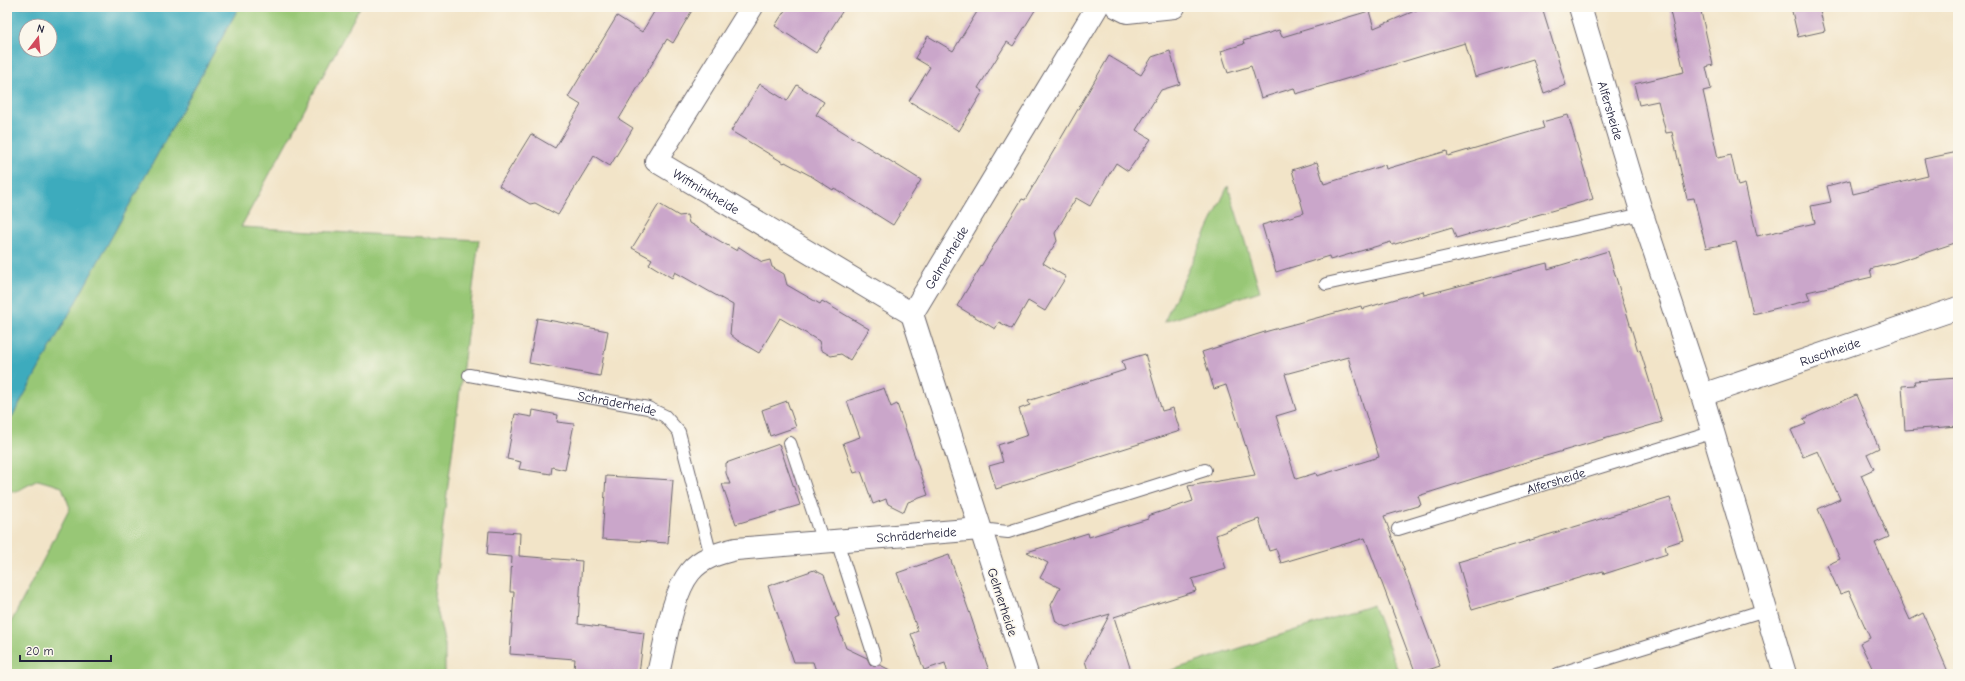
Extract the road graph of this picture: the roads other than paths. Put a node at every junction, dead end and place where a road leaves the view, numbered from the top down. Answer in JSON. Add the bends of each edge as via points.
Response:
{"nodes":[{"id":1,"x":752,"y":7,"type":"edge"},
{"id":2,"x":1097,"y":7,"type":"edge"},
{"id":3,"x":1117,"y":7,"type":"edge"},
{"id":4,"x":1174,"y":7,"type":"edge"},
{"id":5,"x":1580,"y":7,"type":"edge"},
{"id":6,"x":1642,"y":214,"type":"junction"},
{"id":7,"x":1326,"y":284,"type":"dead end"},
{"id":8,"x":1958,"y":308,"type":"edge"},
{"id":9,"x":912,"y":314,"type":"junction"},
{"id":10,"x":469,"y":375,"type":"dead end"},
{"id":11,"x":1702,"y":395,"type":"junction"},
{"id":12,"x":1714,"y":432,"type":"junction"},
{"id":13,"x":790,"y":443,"type":"dead end"},
{"id":14,"x":1205,"y":470,"type":"dead end"},
{"id":15,"x":980,"y":529,"type":"junction"},
{"id":16,"x":1398,"y":529,"type":"dead end"},
{"id":17,"x":830,"y":541,"type":"junction"},
{"id":18,"x":711,"y":556,"type":"junction"},
{"id":19,"x":1765,"y":610,"type":"junction"},
{"id":20,"x":875,"y":659,"type":"dead end"},
{"id":21,"x":658,"y":674,"type":"edge"},
{"id":22,"x":1027,"y":674,"type":"edge"},
{"id":23,"x":1558,"y":674,"type":"edge"},
{"id":24,"x":1785,"y":674,"type":"edge"}],
"edges":[{"from":1,"to":9,"type":"street","name":"Wittninkheide","via":[[656,161]]},
{"from":2,"to":9,"type":"street","name":"Gelmerheide"},
{"from":3,"to":4,"type":"street","via":[[1127,12]]},
{"from":5,"to":6,"type":"street","name":"Alfersheide"},
{"from":6,"to":7,"type":"lane"},
{"from":6,"to":11,"type":"street","name":"Alfersheide"},
{"from":8,"to":11,"type":"street","name":"Ruschheide"},
{"from":9,"to":15,"type":"street","name":"Gelmerheide"},
{"from":10,"to":18,"type":"lane","name":"Schräderheide","via":[[648,408],[665,416],[679,432]]},
{"from":11,"to":12,"type":"street","name":"Alfersheide"},
{"from":12,"to":16,"type":"lane","name":"Alfersheide"},
{"from":12,"to":19,"type":"street","name":"Alfersheide"},
{"from":13,"to":17,"type":"lane"},
{"from":14,"to":15,"type":"lane","via":[[1008,532]]},
{"from":15,"to":17,"type":"street","name":"Schräderheide"},
{"from":15,"to":22,"type":"street","name":"Gelmerheide"},
{"from":17,"to":18,"type":"street","name":"Schräderheide","via":[[736,549]]},
{"from":17,"to":20,"type":"lane"},
{"from":18,"to":21,"type":"street","name":"Schräderheide","via":[[690,571],[677,595]]},
{"from":19,"to":23,"type":"lane"},
{"from":19,"to":24,"type":"street","name":"Alfersheide"}]}
